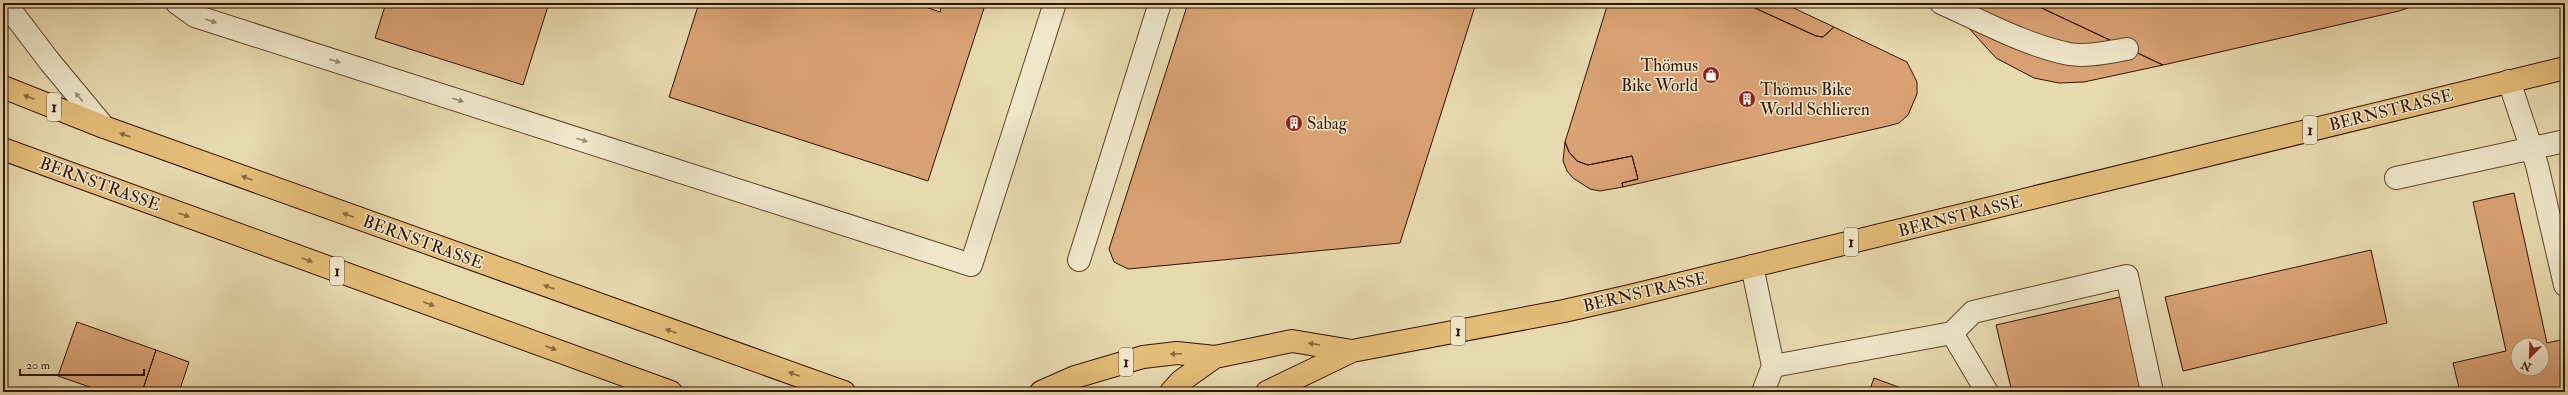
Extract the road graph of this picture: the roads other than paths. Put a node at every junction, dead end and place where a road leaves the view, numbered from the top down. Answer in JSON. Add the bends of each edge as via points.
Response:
{"nodes":[{"id":1,"x":4,"y":3,"type":"edge"},
{"id":2,"x":177,"y":3,"type":"edge"},
{"id":3,"x":1055,"y":3,"type":"edge"},
{"id":4,"x":1160,"y":3,"type":"edge"},
{"id":5,"x":1941,"y":3,"type":"edge"},
{"id":6,"x":2127,"y":49,"type":"dead end"},
{"id":7,"x":2565,"y":68,"type":"edge"},
{"id":8,"x":2509,"y":81,"type":"junction"},
{"id":9,"x":3,"y":87,"type":"edge"},
{"id":10,"x":104,"y":127,"type":"junction"},
{"id":11,"x":2565,"y":141,"type":"edge"},
{"id":12,"x":2531,"y":148,"type":"junction"},
{"id":13,"x":3,"y":149,"type":"edge"},
{"id":14,"x":2396,"y":178,"type":"dead end"},
{"id":15,"x":1079,"y":260,"type":"dead end"},
{"id":16,"x":1752,"y":266,"type":"junction"},
{"id":17,"x":2565,"y":285,"type":"edge"},
{"id":18,"x":1952,"y":333,"type":"junction"},
{"id":19,"x":1352,"y":351,"type":"junction"},
{"id":20,"x":1215,"y":357,"type":"junction"},
{"id":21,"x":1773,"y":366,"type":"junction"},
{"id":22,"x":1277,"y":389,"type":"edge"},
{"id":23,"x":670,"y":392,"type":"edge"},
{"id":24,"x":844,"y":392,"type":"edge"},
{"id":25,"x":1041,"y":392,"type":"edge"},
{"id":26,"x":1171,"y":392,"type":"edge"},
{"id":27,"x":1763,"y":392,"type":"edge"},
{"id":28,"x":1987,"y":392,"type":"edge"},
{"id":29,"x":2152,"y":392,"type":"edge"}],
"edges":[{"from":10,"to":1,"type":"street","one_way":true},
{"from":2,"to":3,"type":"street","one_way":true,"via":[[195,16],[971,265]]},
{"from":4,"to":15,"type":"street"},
{"from":5,"to":6,"type":"street","via":[[2038,44],[2070,54],[2099,54]]},
{"from":7,"to":8,"type":"main road","name":"BERNSTRASSE","number":"1"},
{"from":8,"to":12,"type":"street"},
{"from":8,"to":16,"type":"main road","name":"BERNSTRASSE","number":"1"},
{"from":10,"to":9,"type":"main road","name":"BERNSTRASSE","number":"1","one_way":true},
{"from":24,"to":10,"type":"main road","name":"BERNSTRASSE","number":"1","one_way":true},
{"from":11,"to":12,"type":"street"},
{"from":12,"to":14,"type":"street"},
{"from":12,"to":17,"type":"street"},
{"from":13,"to":23,"type":"main road","name":"BERNSTRASSE","number":"1","one_way":true},
{"from":16,"to":19,"type":"main road","name":"BERNSTRASSE","number":"1","via":[[1564,311]]},
{"from":16,"to":21,"type":"street"},
{"from":18,"to":21,"type":"street"},
{"from":18,"to":28,"type":"street"},
{"from":18,"to":29,"type":"street","via":[[1973,312],[2127,276]]},
{"from":19,"to":20,"type":"main road","name":"BERNSTRASSE","one_way":true,"via":[[1292,341]]},
{"from":19,"to":22,"type":"main road","name":"BERNSTRASSE","number":"1"},
{"from":20,"to":25,"type":"main road","name":"BERNSTRASSE","number":"1","one_way":true,"via":[[1177,353],[1143,357],[1075,378]]},
{"from":20,"to":26,"type":"main road","name":"BERNSTRASSE","via":[[1180,381]]},
{"from":21,"to":27,"type":"street"}]}
